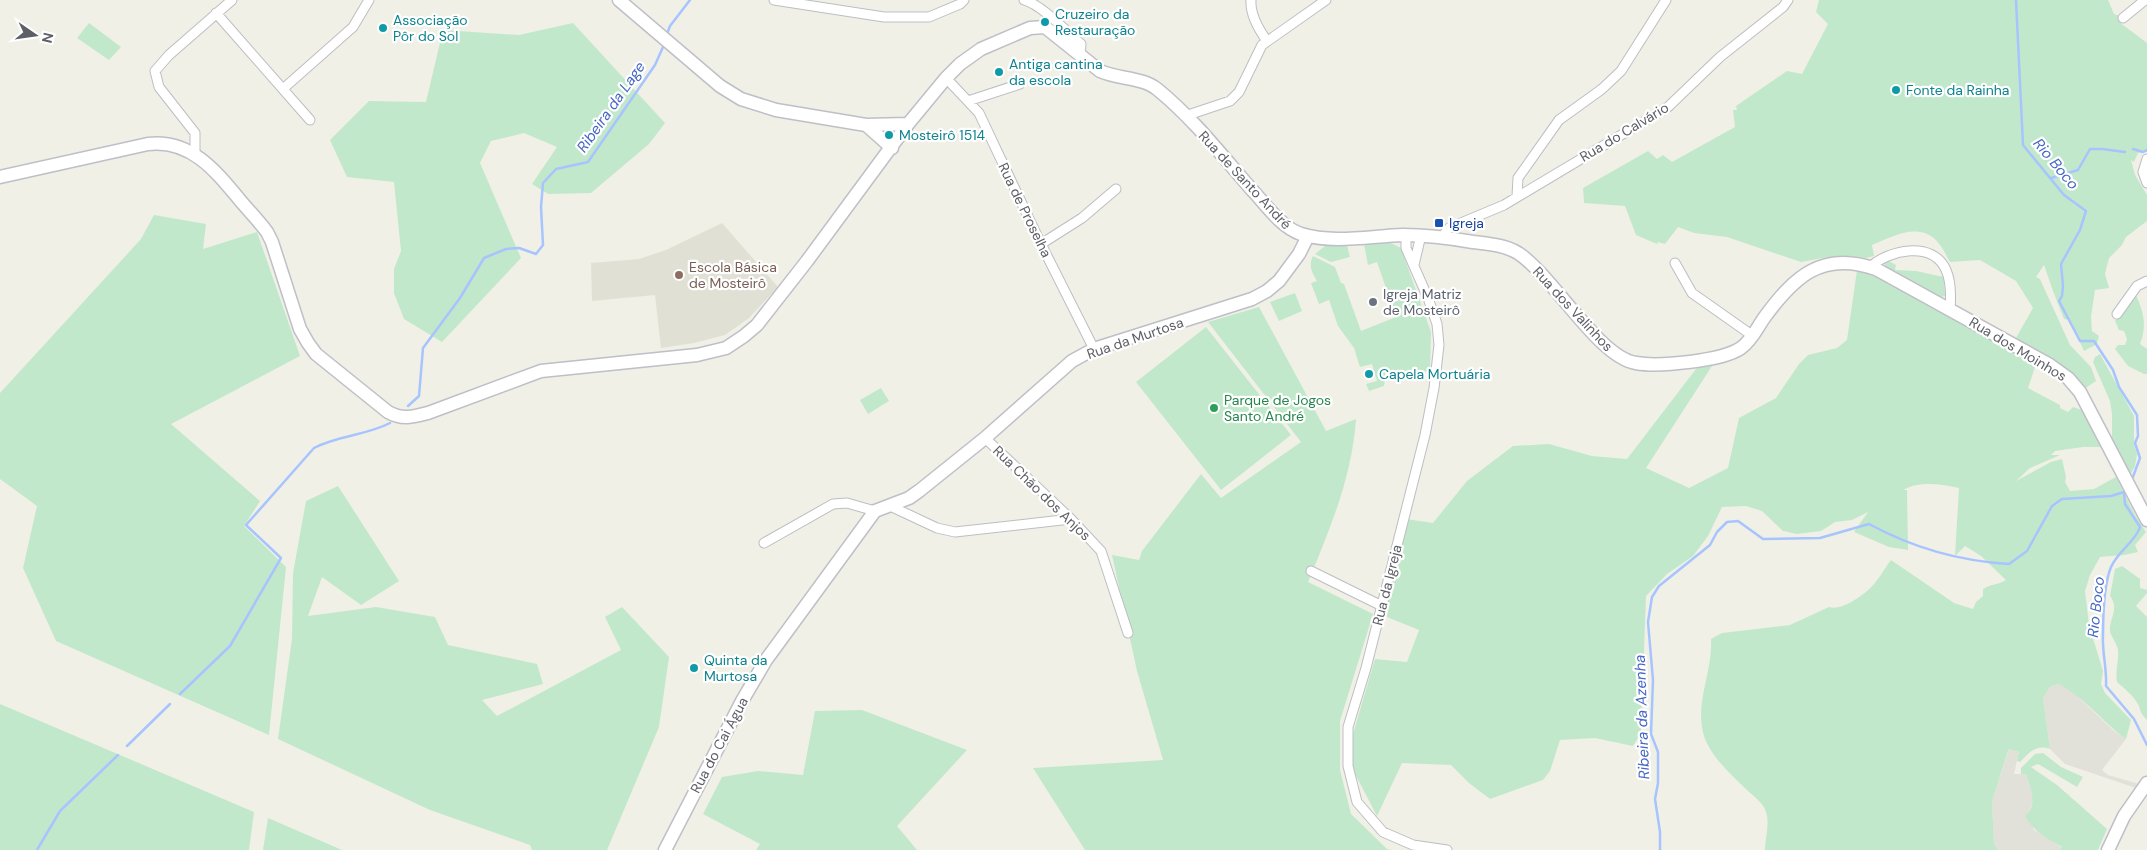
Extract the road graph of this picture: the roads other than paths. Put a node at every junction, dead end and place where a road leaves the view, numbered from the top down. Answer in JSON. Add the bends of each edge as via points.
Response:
{"nodes":[{"id":1,"x":232,"y":0,"type":"edge"},
{"id":2,"x":369,"y":0,"type":"edge"},
{"id":3,"x":620,"y":0,"type":"edge"},
{"id":4,"x":774,"y":0,"type":"edge"},
{"id":5,"x":964,"y":0,"type":"edge"},
{"id":6,"x":1024,"y":0,"type":"edge"},
{"id":7,"x":1251,"y":0,"type":"edge"},
{"id":8,"x":1666,"y":0,"type":"edge"},
{"id":9,"x":1788,"y":0,"type":"edge"},
{"id":10,"x":2145,"y":0,"type":"edge"},
{"id":11,"x":1321,"y":2,"type":"edge"},
{"id":12,"x":216,"y":13,"type":"junction"},
{"id":13,"x":2123,"y":18,"type":"dead end"},
{"id":14,"x":1267,"y":41,"type":"junction"},
{"id":15,"x":1077,"y":53,"type":"junction"},
{"id":16,"x":946,"y":78,"type":"junction"},
{"id":17,"x":1020,"y":84,"type":"dead end"},
{"id":18,"x":284,"y":88,"type":"junction"},
{"id":19,"x":968,"y":101,"type":"junction"},
{"id":20,"x":1185,"y":116,"type":"junction"},
{"id":21,"x":310,"y":120,"type":"dead end"},
{"id":22,"x":908,"y":124,"type":"junction"},
{"id":23,"x":866,"y":125,"type":"junction"},
{"id":24,"x":892,"y":148,"type":"junction"},
{"id":25,"x":195,"y":154,"type":"junction"},
{"id":26,"x":2147,"y":159,"type":"edge"},
{"id":27,"x":0,"y":177,"type":"edge"},
{"id":28,"x":2147,"y":184,"type":"edge"},
{"id":29,"x":1116,"y":189,"type":"dead end"},
{"id":30,"x":1517,"y":196,"type":"junction"},
{"id":31,"x":1406,"y":235,"type":"junction"},
{"id":32,"x":1421,"y":235,"type":"junction"},
{"id":33,"x":1308,"y":236,"type":"junction"},
{"id":34,"x":1442,"y":237,"type":"junction"},
{"id":35,"x":1041,"y":244,"type":"junction"},
{"id":36,"x":1675,"y":263,"type":"dead end"},
{"id":37,"x":1849,"y":263,"type":"joint"},
{"id":38,"x":1414,"y":265,"type":"junction"},
{"id":39,"x":1870,"y":267,"type":"junction"},
{"id":40,"x":2147,"y":281,"type":"edge"},
{"id":41,"x":1950,"y":309,"type":"junction"},
{"id":42,"x":2117,"y":314,"type":"dead end"},
{"id":43,"x":1753,"y":336,"type":"junction"},
{"id":44,"x":1094,"y":349,"type":"junction"},
{"id":45,"x":985,"y":438,"type":"junction"},
{"id":46,"x":890,"y":506,"type":"junction"},
{"id":47,"x":875,"y":511,"type":"junction"},
{"id":48,"x":1072,"y":519,"type":"junction"},
{"id":49,"x":2147,"y":520,"type":"edge"},
{"id":50,"x":764,"y":543,"type":"dead end"},
{"id":51,"x":1311,"y":571,"type":"dead end"},
{"id":52,"x":1382,"y":606,"type":"junction"},
{"id":53,"x":1128,"y":633,"type":"dead end"},
{"id":54,"x":2147,"y":783,"type":"edge"},
{"id":55,"x":665,"y":850,"type":"edge"},
{"id":56,"x":1447,"y":850,"type":"edge"},
{"id":57,"x":2108,"y":850,"type":"edge"}],
"edges":[{"from":1,"to":12,"type":"street"},
{"from":2,"to":18,"type":"street","via":[[353,27]]},
{"from":3,"to":23,"type":"main road","via":[[720,86],[741,99],[776,110]]},
{"from":4,"to":5,"type":"street","via":[[884,17],[929,17]]},
{"from":6,"to":15,"type":"street","via":[[1048,15],[1080,44]]},
{"from":7,"to":14,"type":"street","via":[[1259,30]]},
{"from":8,"to":30,"type":"street","via":[[1621,71],[1559,120],[1518,178]]},
{"from":9,"to":30,"type":"street","name":"Rua do Calvário","via":[[1784,7],[1720,57],[1668,107]]},
{"from":10,"to":13,"type":"street"},
{"from":11,"to":14,"type":"street"},
{"from":12,"to":18,"type":"street"},
{"from":12,"to":25,"type":"street","via":[[155,71],[159,87],[195,132]]},
{"from":14,"to":20,"type":"street","via":[[1239,92],[1230,101]]},
{"from":15,"to":16,"type":"main road","name":"Rua de Santo André","via":[[1045,27],[1030,28],[981,49]]},
{"from":15,"to":20,"type":"main road","name":"Rua de Santo André","via":[[1109,75],[1155,87]]},
{"from":16,"to":19,"type":"street","name":"Rua de Proselha"},
{"from":16,"to":22,"type":"main road","name":"Rua de Santo André"},
{"from":17,"to":19,"type":"street"},
{"from":18,"to":21,"type":"street"},
{"from":19,"to":35,"type":"street","name":"Rua de Proselha","via":[[979,113]]},
{"from":20,"to":33,"type":"main road","name":"Rua de Santo André","via":[[1285,226]]},
{"from":22,"to":23,"type":"main road"},
{"from":22,"to":24,"type":"main road","name":"Rua de Santo André"},
{"from":23,"to":24,"type":"main road"},
{"from":24,"to":25,"type":"main road","name":"Rua de Santo André","via":[[757,325],[726,348],[697,356],[541,371],[428,413],[402,418],[388,412],[316,354],[300,329],[267,232],[216,171]]},
{"from":25,"to":27,"type":"main road","via":[[171,145],[148,144]]},
{"from":26,"to":28,"type":"street","via":[[2143,172]]},
{"from":29,"to":35,"type":"street","via":[[1082,218]]},
{"from":30,"to":34,"type":"street","name":"Rua do Calvário","via":[[1504,205],[1450,228]]},
{"from":31,"to":32,"type":"main road","name":"Rua de Santo André"},
{"from":31,"to":33,"type":"main road","name":"Rua de Santo André"},
{"from":31,"to":38,"type":"street","name":"Rua da Igreja","via":[[1406,248]]},
{"from":32,"to":34,"type":"main road","name":"Rua de Santo André"},
{"from":32,"to":38,"type":"street"},
{"from":33,"to":44,"type":"main road","name":"Rua da Murtosa","via":[[1279,281],[1252,299]]},
{"from":34,"to":43,"type":"main road","name":"Rua dos Valinhos","via":[[1496,245],[1518,253],[1611,351],[1630,362],[1669,363],[1725,356]]},
{"from":35,"to":44,"type":"street","name":"Rua de Proselha"},
{"from":36,"to":43,"type":"street","via":[[1692,293]]},
{"from":37,"to":39,"type":"main road","name":"Rua dos Moinhos"},
{"from":37,"to":43,"type":"main road","name":"Rua dos Valinhos","via":[[1832,263],[1802,275],[1782,294]]},
{"from":38,"to":52,"type":"street","name":"Rua da Igreja","via":[[1437,324],[1439,345],[1425,435]]},
{"from":39,"to":41,"type":"main road","name":"Rua dos Moinhos"},
{"from":39,"to":41,"type":"street","via":[[1877,260],[1900,252],[1916,251],[1930,255],[1947,271]]},
{"from":40,"to":42,"type":"street","via":[[2137,286]]},
{"from":41,"to":49,"type":"main road","name":"Rua dos Moinhos","via":[[2068,378],[2080,392]]},
{"from":44,"to":45,"type":"main road","name":"Rua da Murtosa","via":[[1072,362]]},
{"from":45,"to":46,"type":"main road","name":"Rua da Murtosa","via":[[919,491]]},
{"from":45,"to":48,"type":"street","name":"Rua Chão dos Anjos"},
{"from":46,"to":47,"type":"main road"},
{"from":46,"to":48,"type":"street","via":[[937,528],[955,532]]},
{"from":47,"to":50,"type":"street","via":[[847,503],[833,504]]},
{"from":47,"to":55,"type":"main road","name":"Rua do Cai Água","via":[[766,660]]},
{"from":48,"to":53,"type":"street","name":"Rua Chão dos Anjos","via":[[1101,551]]},
{"from":51,"to":52,"type":"street"},
{"from":52,"to":56,"type":"street","name":"Rua da Igreja","via":[[1348,727],[1348,766],[1354,793],[1357,802],[1383,832],[1413,845]]},
{"from":54,"to":57,"type":"main road","via":[[2124,816]]}]}
